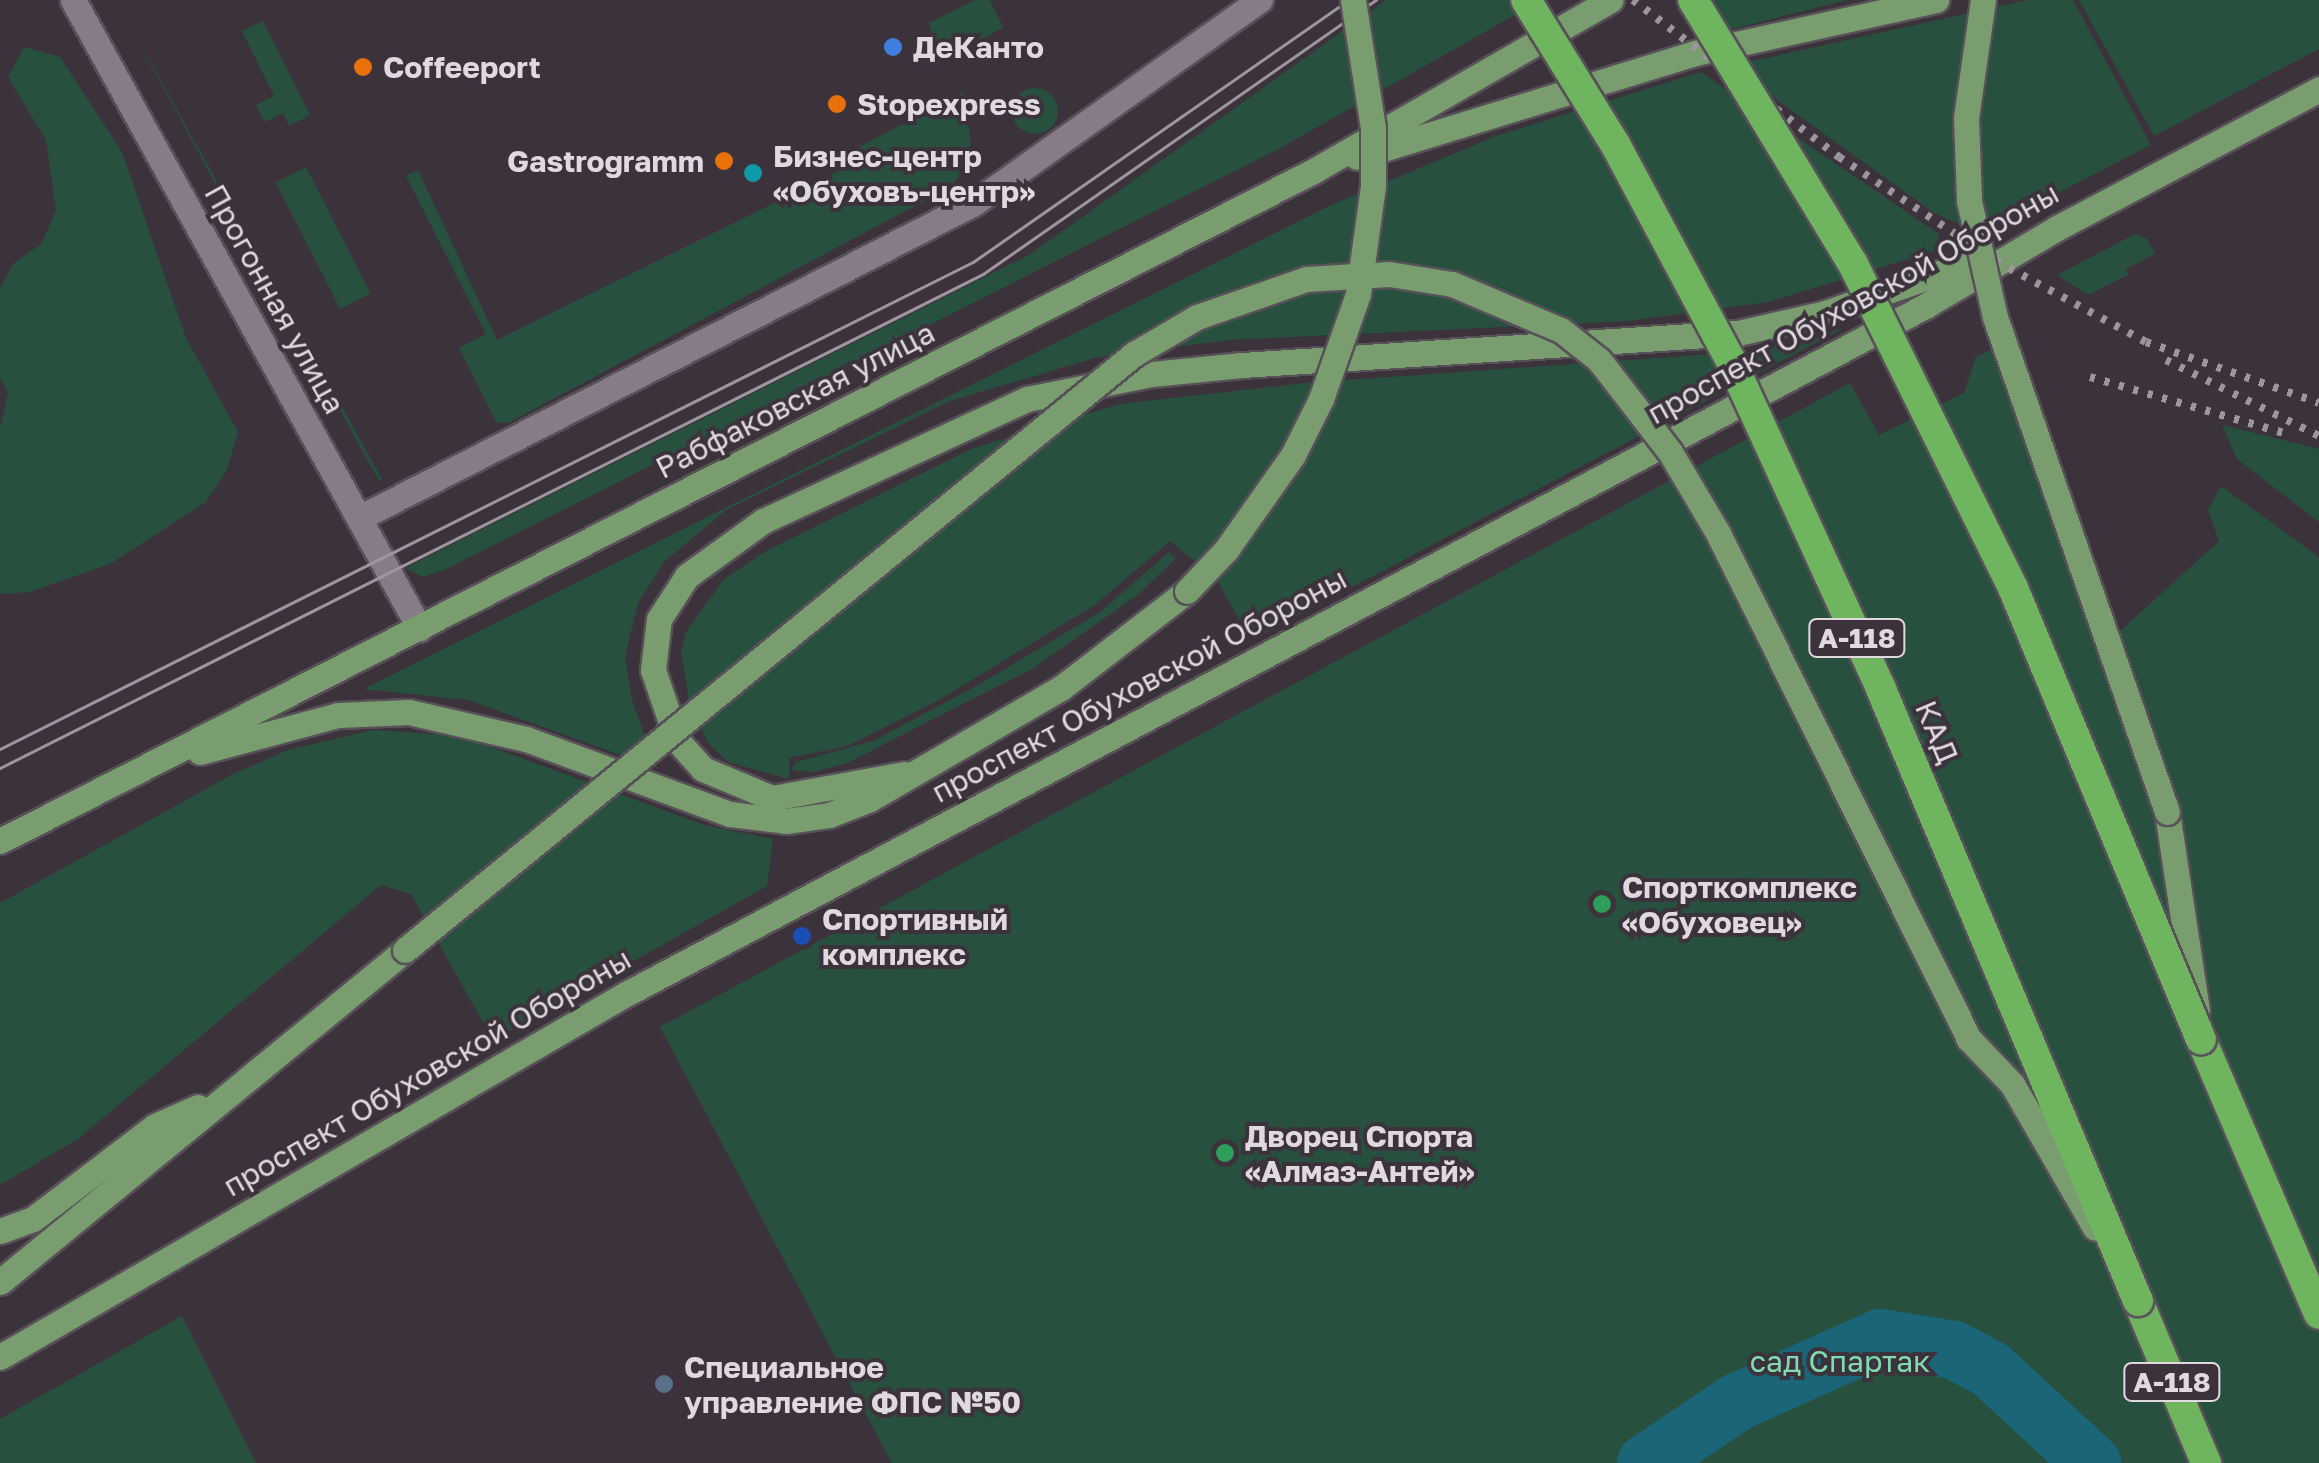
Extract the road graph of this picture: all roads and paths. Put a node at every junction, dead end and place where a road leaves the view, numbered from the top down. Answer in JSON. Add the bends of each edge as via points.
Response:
{"nodes":[{"id":1,"x":74,"y":0,"type":"edge"},
{"id":2,"x":1260,"y":0,"type":"edge"},
{"id":3,"x":1352,"y":0,"type":"edge"},
{"id":4,"x":1526,"y":0,"type":"edge"},
{"id":5,"x":1611,"y":0,"type":"edge"},
{"id":6,"x":1693,"y":0,"type":"edge"},
{"id":7,"x":1936,"y":0,"type":"edge"},
{"id":8,"x":1983,"y":0,"type":"edge"},
{"id":9,"x":2319,"y":89,"type":"edge"},
{"id":10,"x":1314,"y":170,"type":"junction"},
{"id":11,"x":2056,"y":228,"type":"junction"},
{"id":12,"x":359,"y":518,"type":"junction"},
{"id":13,"x":420,"y":629,"type":"junction"},
{"id":14,"x":157,"y":762,"type":"junction"},
{"id":15,"x":904,"y":774,"type":"junction"},
{"id":16,"x":0,"y":840,"type":"edge"},
{"id":17,"x":2202,"y":1039,"type":"junction"},
{"id":18,"x":230,"y":1093,"type":"junction"},
{"id":19,"x":0,"y":1231,"type":"edge"},
{"id":20,"x":0,"y":1282,"type":"edge"},
{"id":21,"x":2138,"y":1301,"type":"junction"},
{"id":22,"x":2319,"y":1314,"type":"edge"},
{"id":23,"x":0,"y":1357,"type":"edge"},
{"id":24,"x":2206,"y":1463,"type":"edge"}],
"edges":[{"from":1,"to":12,"type":"street","name":"Прогонная улица"},
{"from":2,"to":12,"type":"street","via":[[974,203]]},
{"from":3,"to":15,"type":"main road","bridge":true,"via":[[1373,128],[1373,186],[1358,294],[1293,455],[1226,550],[1186,591],[1061,688]]},
{"from":4,"to":21,"type":"highway","name":"КАД","number":"А-118","bridge":true,"via":[[1614,144],[1731,362],[1881,689]]},
{"from":5,"to":10,"type":"main road","name":"Рабфаковская улица"},
{"from":6,"to":17,"type":"highway","bridge":true,"via":[[1852,264],[1996,554]]},
{"from":7,"to":10,"type":"main road","via":[[1695,53]]},
{"from":8,"to":17,"type":"main road","bridge":true,"via":[[1966,118],[1969,201],[1995,317],[2167,812]]},
{"from":9,"to":11,"type":"main road","name":"проспект Обуховской Обороны"},
{"from":10,"to":13,"type":"main road","name":"Рабфаковская улица"},
{"from":11,"to":15,"type":"main road","via":[[1825,313],[1738,333],[1242,365],[1027,399],[763,521],[686,576],[659,619],[653,670],[677,740],[704,770],[772,798]]},
{"from":11,"to":23,"type":"main road","name":"проспект Обуховской Обороны","via":[[1927,305],[624,994]]},
{"from":12,"to":13,"type":"street","name":"Прогонная улица"},
{"from":13,"to":14,"type":"main road","name":"Рабфаковская улица"},
{"from":14,"to":15,"type":"main road","via":[[338,715],[410,712],[526,739],[760,819],[829,814],[870,799]]},
{"from":14,"to":16,"type":"main road","name":"Рабфаковская улица"},
{"from":17,"to":22,"type":"highway"},
{"from":18,"to":19,"type":"main road","via":[[155,1126],[33,1219]]},
{"from":18,"to":20,"type":"main road"},
{"from":18,"to":21,"type":"main road","bridge":true,"via":[[1134,354],[1198,317],[1306,279],[1389,274],[1452,284],[1561,330],[1599,360],[1670,452],[1719,535],[1970,1039],[2012,1084]]},
{"from":21,"to":24,"type":"highway","name":"КАД","number":"А-118"}]}
